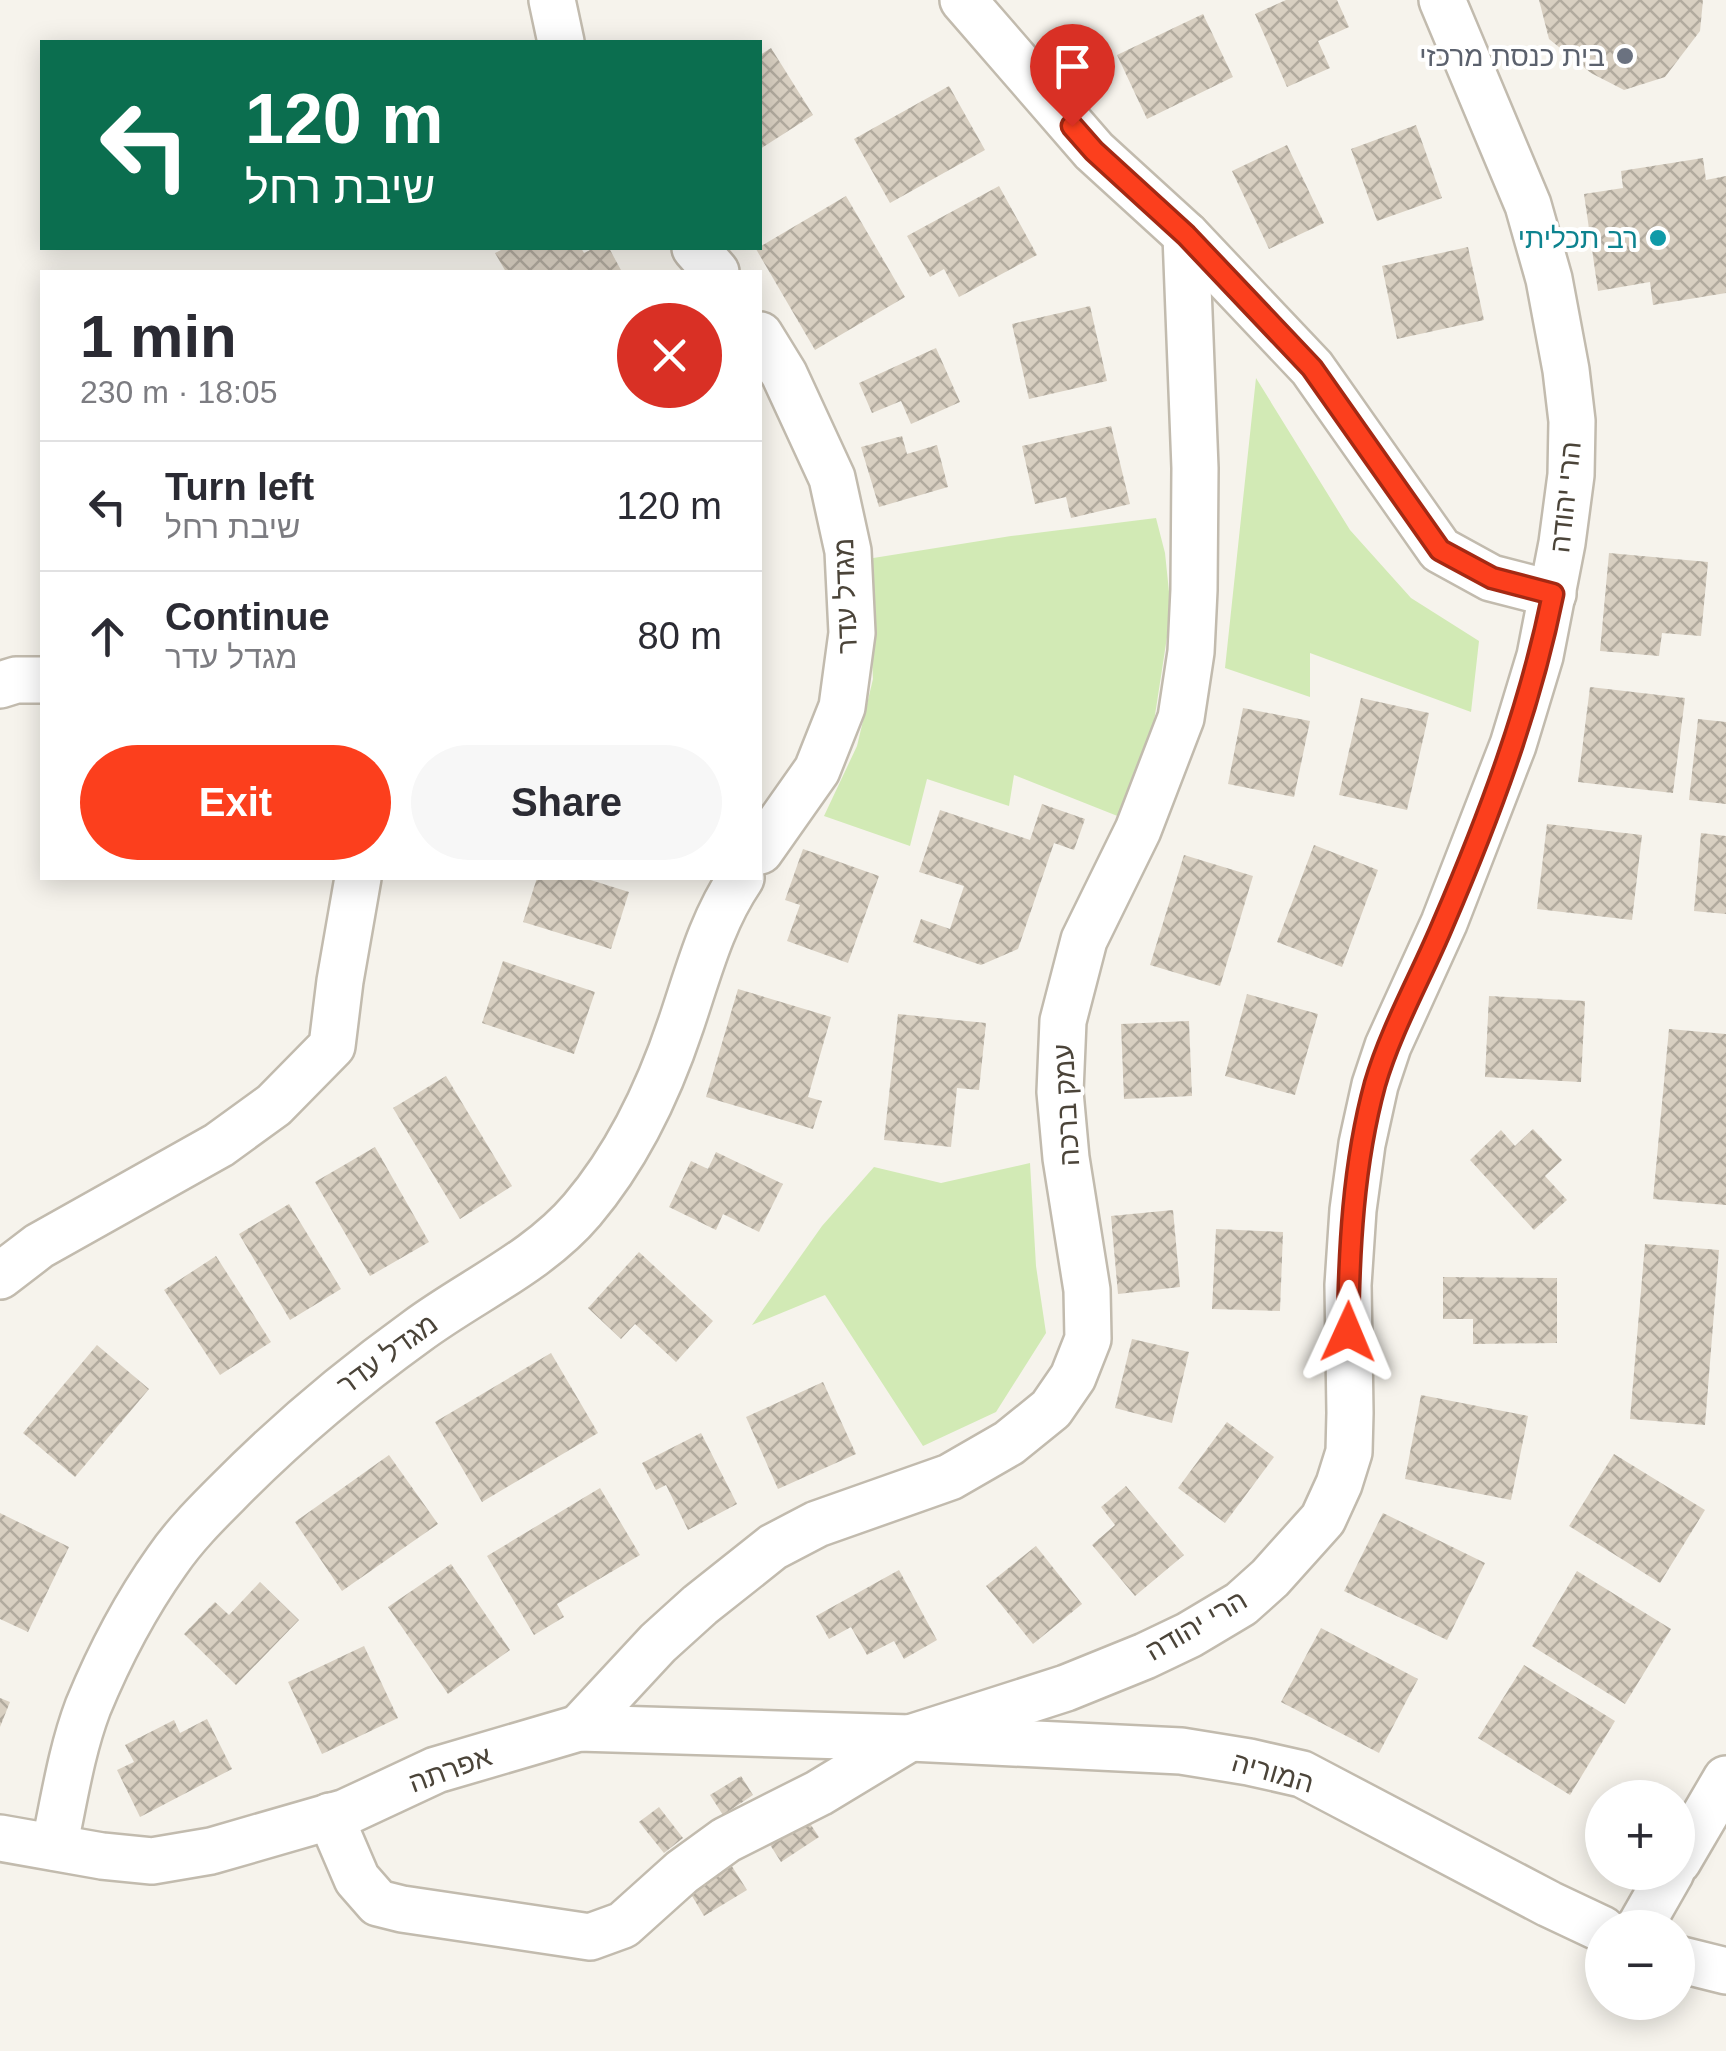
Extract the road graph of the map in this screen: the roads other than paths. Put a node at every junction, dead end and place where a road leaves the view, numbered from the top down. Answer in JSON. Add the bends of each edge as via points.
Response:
{"nodes":[{"id":1,"x":552,"y":0,"type":"edge"},
{"id":2,"x":963,"y":0,"type":"edge"},
{"id":3,"x":1442,"y":0,"type":"edge"},
{"id":4,"x":561,"y":40,"type":"edge"},
{"id":5,"x":1186,"y":235,"type":"junction"},
{"id":6,"x":697,"y":250,"type":"edge"},
{"id":7,"x":714,"y":270,"type":"edge"},
{"id":8,"x":762,"y":338,"type":"edge"},
{"id":9,"x":1553,"y":594,"type":"junction"},
{"id":10,"x":40,"y":680,"type":"edge"},
{"id":11,"x":0,"y":685,"type":"edge"},
{"id":12,"x":762,"y":849,"type":"edge"},
{"id":13,"x":358,"y":880,"type":"edge"},
{"id":14,"x":740,"y":880,"type":"edge"},
{"id":15,"x":0,"y":1276,"type":"edge"},
{"id":16,"x":579,"y":1728,"type":"junction"},
{"id":17,"x":910,"y":1738,"type":"junction"},
{"id":18,"x":1726,"y":1779,"type":"edge"},
{"id":19,"x":330,"y":1816,"type":"junction"},
{"id":20,"x":1695,"y":1833,"type":"edge"},
{"id":21,"x":0,"y":1838,"type":"edge"},
{"id":22,"x":54,"y":1847,"type":"junction"},
{"id":23,"x":1585,"y":1920,"type":"edge"},
{"id":24,"x":1695,"y":1963,"type":"edge"},
{"id":25,"x":1726,"y":1971,"type":"edge"}],
"edges":[{"from":1,"to":4,"type":"street"},
{"from":2,"to":5,"type":"street","via":[[1094,151]]},
{"from":3,"to":9,"type":"street","name":"הרי יהודה","via":[[1528,205],[1559,328],[1572,475]]},
{"from":5,"to":9,"type":"street","via":[[1312,368],[1440,550],[1492,578]]},
{"from":5,"to":16,"type":"street","name":"עמק ברכה","via":[[1195,468],[1191,652],[1180,718],[1138,830],[1084,940],[1063,1020],[1060,1092],[1087,1290],[1088,1339],[1073,1377],[1051,1408],[1009,1443],[950,1477],[772,1547],[658,1643]]},
{"from":6,"to":7,"type":"street"},
{"from":8,"to":12,"type":"street","name":"מגדל עדר","via":[[832,478],[848,551],[852,633],[842,706],[817,770]]},
{"from":9,"to":17,"type":"street","name":"הרי יהודה","via":[[1513,746],[1375,1085],[1353,1210],[1349,1452],[1323,1519],[1241,1604],[1189,1635],[1066,1688]]},
{"from":10,"to":11,"type":"street"},
{"from":13,"to":15,"type":"street","via":[[332,1046],[274,1106],[38,1246]]},
{"from":14,"to":22,"type":"street","name":"מגדל עדר","via":[[714,925],[643,1116],[580,1212],[543,1247],[347,1382],[244,1476],[169,1557],[132,1613],[87,1710]]},
{"from":16,"to":17,"type":"street","name":"אפרתה"},
{"from":16,"to":19,"type":"street","name":"אפרתה","via":[[436,1770]]},
{"from":17,"to":19,"type":"street","via":[[726,1840],[623,1925],[590,1936],[378,1903],[357,1878]]},
{"from":17,"to":23,"type":"street","name":"המוריה","via":[[1180,1750],[1302,1774]]},
{"from":18,"to":20,"type":"street"},
{"from":19,"to":22,"type":"street","name":"אפרתה","via":[[212,1851],[152,1861]]},
{"from":21,"to":22,"type":"street","name":"אפרתה"},
{"from":24,"to":25,"type":"street"}]}
